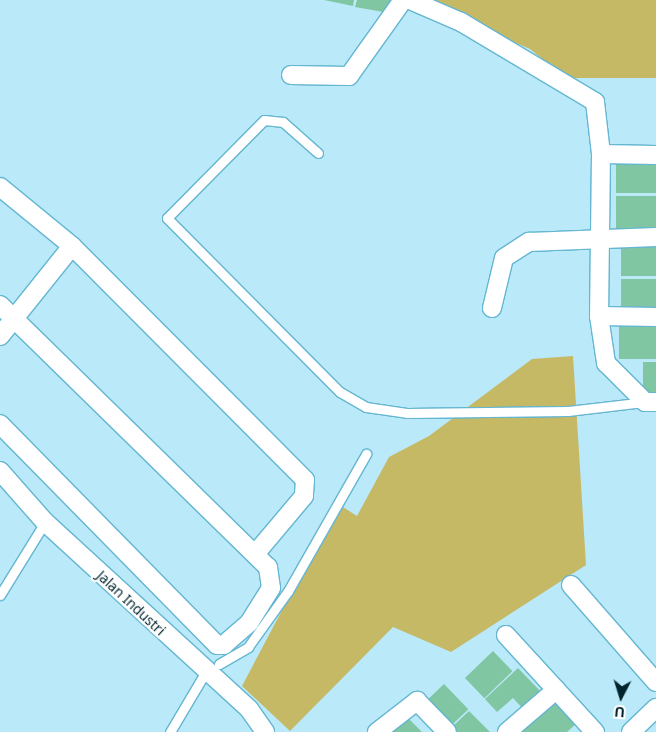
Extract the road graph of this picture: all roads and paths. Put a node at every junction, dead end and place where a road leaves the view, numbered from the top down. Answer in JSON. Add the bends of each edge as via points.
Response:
{"nodes":[{"id":1,"x":403,"y":0,"type":"edge"},
{"id":2,"x":410,"y":0,"type":"edge"},
{"id":3,"x":291,"y":75,"type":"dead end"},
{"id":4,"x":318,"y":152,"type":"dead end"},
{"id":5,"x":601,"y":154,"type":"junction"},
{"id":6,"x":656,"y":154,"type":"edge"},
{"id":7,"x":0,"y":187,"type":"edge"},
{"id":8,"x":600,"y":237,"type":"junction"},
{"id":9,"x":656,"y":237,"type":"edge"},
{"id":10,"x":72,"y":246,"type":"junction"},
{"id":11,"x":0,"y":305,"type":"edge"},
{"id":12,"x":492,"y":308,"type":"dead end"},
{"id":13,"x":598,"y":316,"type":"junction"},
{"id":14,"x":15,"y":317,"type":"junction"},
{"id":15,"x":656,"y":317,"type":"edge"},
{"id":16,"x":0,"y":336,"type":"edge"},
{"id":17,"x":651,"y":402,"type":"edge"},
{"id":18,"x":0,"y":424,"type":"edge"},
{"id":19,"x":366,"y":454,"type":"dead end"},
{"id":20,"x":0,"y":471,"type":"edge"},
{"id":21,"x":46,"y":522,"type":"junction"},
{"id":22,"x":256,"y":553,"type":"junction"},
{"id":23,"x":571,"y":585,"type":"dead end"},
{"id":24,"x":0,"y":595,"type":"edge"},
{"id":25,"x":506,"y":635,"type":"dead end"},
{"id":26,"x":212,"y":669,"type":"junction"},
{"id":27,"x":656,"y":682,"type":"edge"},
{"id":28,"x":556,"y":690,"type":"junction"},
{"id":29,"x":656,"y":708,"type":"edge"},
{"id":30,"x":170,"y":732,"type":"edge"},
{"id":31,"x":265,"y":732,"type":"edge"},
{"id":32,"x":377,"y":732,"type":"edge"},
{"id":33,"x":447,"y":732,"type":"edge"},
{"id":34,"x":507,"y":732,"type":"edge"},
{"id":35,"x":595,"y":732,"type":"edge"},
{"id":36,"x":631,"y":732,"type":"edge"}],
"edges":[{"from":1,"to":3,"type":"street","via":[[349,76]]},
{"from":2,"to":5,"type":"street","via":[[461,22],[596,102]]},
{"from":4,"to":17,"type":"lane","via":[[283,122],[264,120],[168,218],[340,392],[366,407],[406,413],[568,411]]},
{"from":5,"to":6,"type":"street"},
{"from":5,"to":8,"type":"street"},
{"from":7,"to":10,"type":"street"},
{"from":8,"to":9,"type":"street"},
{"from":8,"to":12,"type":"street","via":[[529,242],[513,250],[504,258]]},
{"from":8,"to":13,"type":"street"},
{"from":10,"to":14,"type":"street"},
{"from":10,"to":22,"type":"street","via":[[305,480],[304,496]]},
{"from":11,"to":14,"type":"street"},
{"from":13,"to":15,"type":"street"},
{"from":13,"to":17,"type":"street","via":[[606,363]]},
{"from":14,"to":16,"type":"street"},
{"from":14,"to":22,"type":"street"},
{"from":18,"to":22,"type":"street","via":[[217,644],[224,645],[249,623],[271,588],[273,576]]},
{"from":19,"to":26,"type":"lane","via":[[288,591],[248,647]]},
{"from":20,"to":21,"type":"street","name":"Jalan Industri"},
{"from":21,"to":24,"type":"lane"},
{"from":21,"to":26,"type":"street","name":"Jalan Industri"},
{"from":23,"to":27,"type":"street"},
{"from":25,"to":28,"type":"street"},
{"from":26,"to":30,"type":"lane"},
{"from":26,"to":31,"type":"street","name":"Jalan Industri","via":[[249,709]]},
{"from":28,"to":34,"type":"street"},
{"from":28,"to":35,"type":"street"},
{"from":29,"to":36,"type":"street"},
{"from":32,"to":33,"type":"street","via":[[417,701]]}]}
